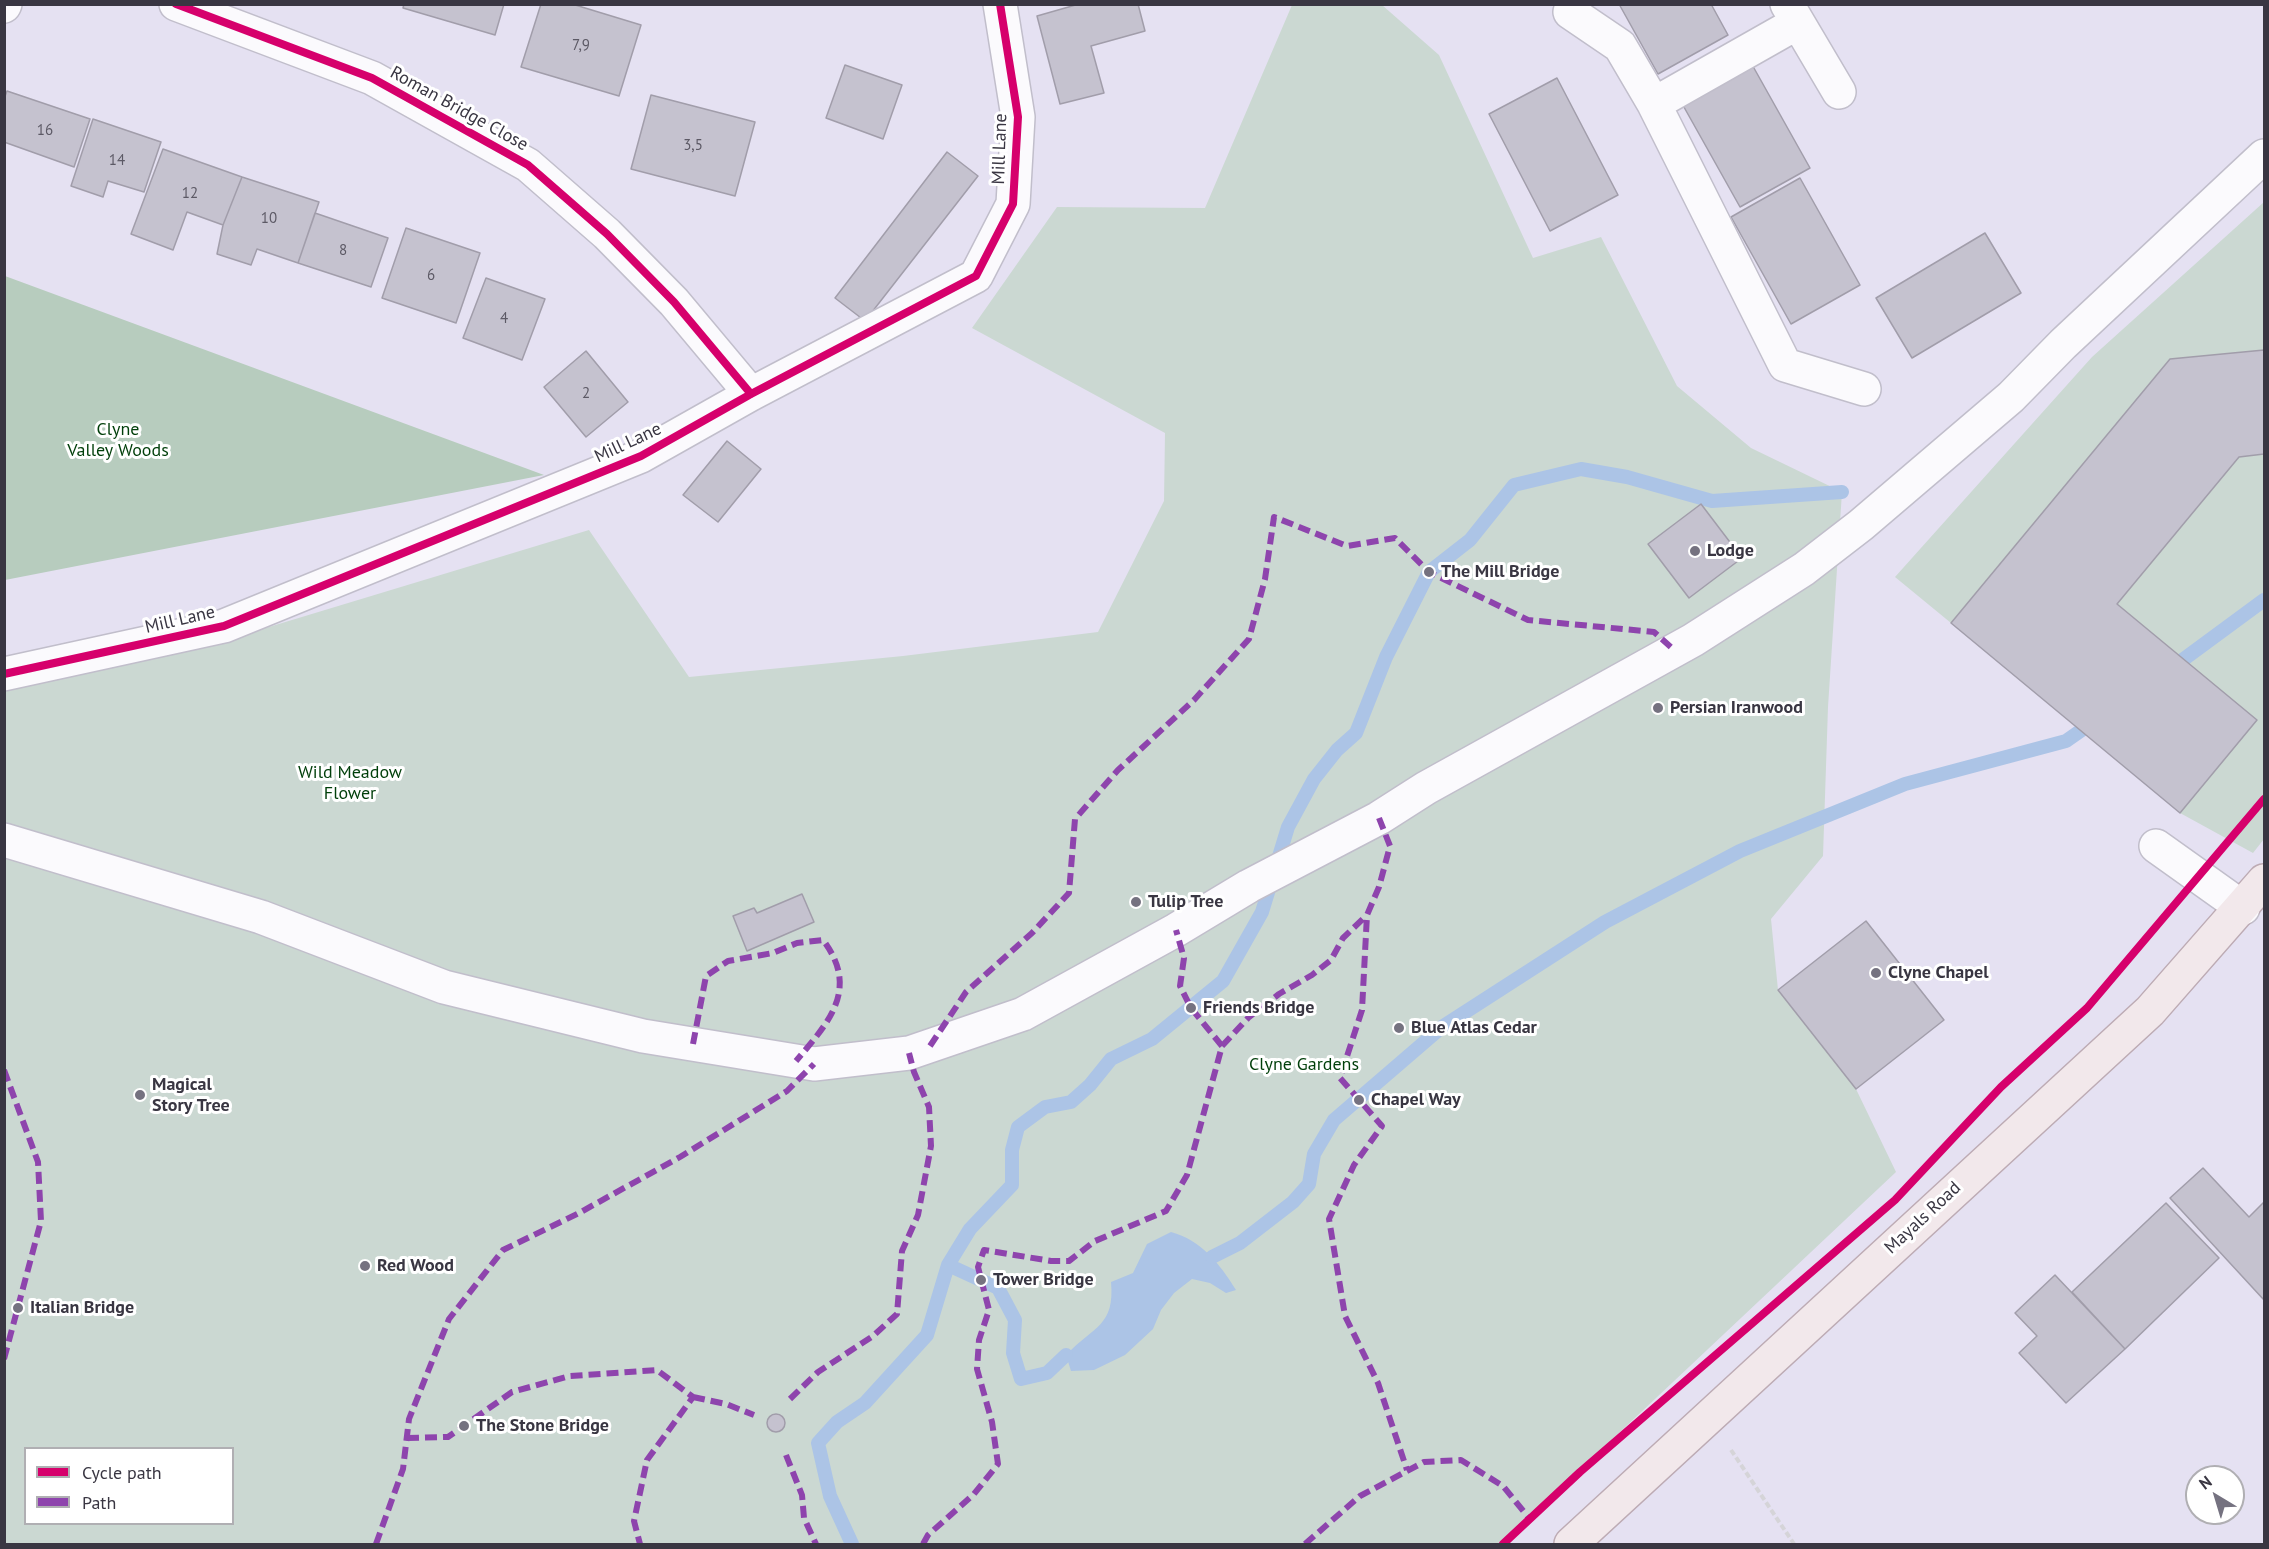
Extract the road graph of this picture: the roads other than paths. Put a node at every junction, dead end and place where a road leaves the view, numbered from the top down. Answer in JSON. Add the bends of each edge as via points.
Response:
{"nodes":[{"id":1,"x":176,"y":4,"type":"edge"},
{"id":2,"x":1000,"y":4,"type":"edge"},
{"id":3,"x":1570,"y":12,"type":"dead end"},
{"id":4,"x":1792,"y":14,"type":"edge"},
{"id":5,"x":1839,"y":92,"type":"dead end"},
{"id":6,"x":1654,"y":104,"type":"junction"},
{"id":7,"x":2265,"y":156,"type":"edge"},
{"id":8,"x":1864,"y":389,"type":"dead end"},
{"id":9,"x":751,"y":394,"type":"junction"},
{"id":10,"x":4,"y":674,"type":"edge"},
{"id":11,"x":4,"y":840,"type":"edge"},
{"id":12,"x":2156,"y":846,"type":"dead end"},
{"id":13,"x":2265,"y":881,"type":"edge"},
{"id":14,"x":2243,"y":908,"type":"junction"},
{"id":15,"x":1571,"y":1545,"type":"edge"}],
"edges":[{"from":1,"to":9,"type":"street","name":"Roman Bridge Close","via":[[372,78],[528,165],[607,234],[674,302]]},
{"from":2,"to":9,"type":"street","name":"Mill Lane","via":[[1018,117],[1013,204],[976,276]]},
{"from":3,"to":6,"type":"street","via":[[1620,46]]},
{"from":4,"to":5,"type":"street"},
{"from":4,"to":6,"type":"street"},
{"from":6,"to":8,"type":"street","via":[[1785,365]]},
{"from":7,"to":11,"type":"street","via":[[2011,397],[1804,569],[1694,640],[1023,1014],[909,1053],[814,1064],[643,1036],[444,987],[261,917]]},
{"from":9,"to":10,"type":"street","name":"Mill Lane","via":[[641,456],[224,626]]},
{"from":12,"to":14,"type":"street"},
{"from":13,"to":14,"type":"main road","name":"Mayals Road"},
{"from":14,"to":15,"type":"main road","name":"Mayals Road","via":[[2150,1011]]}]}
